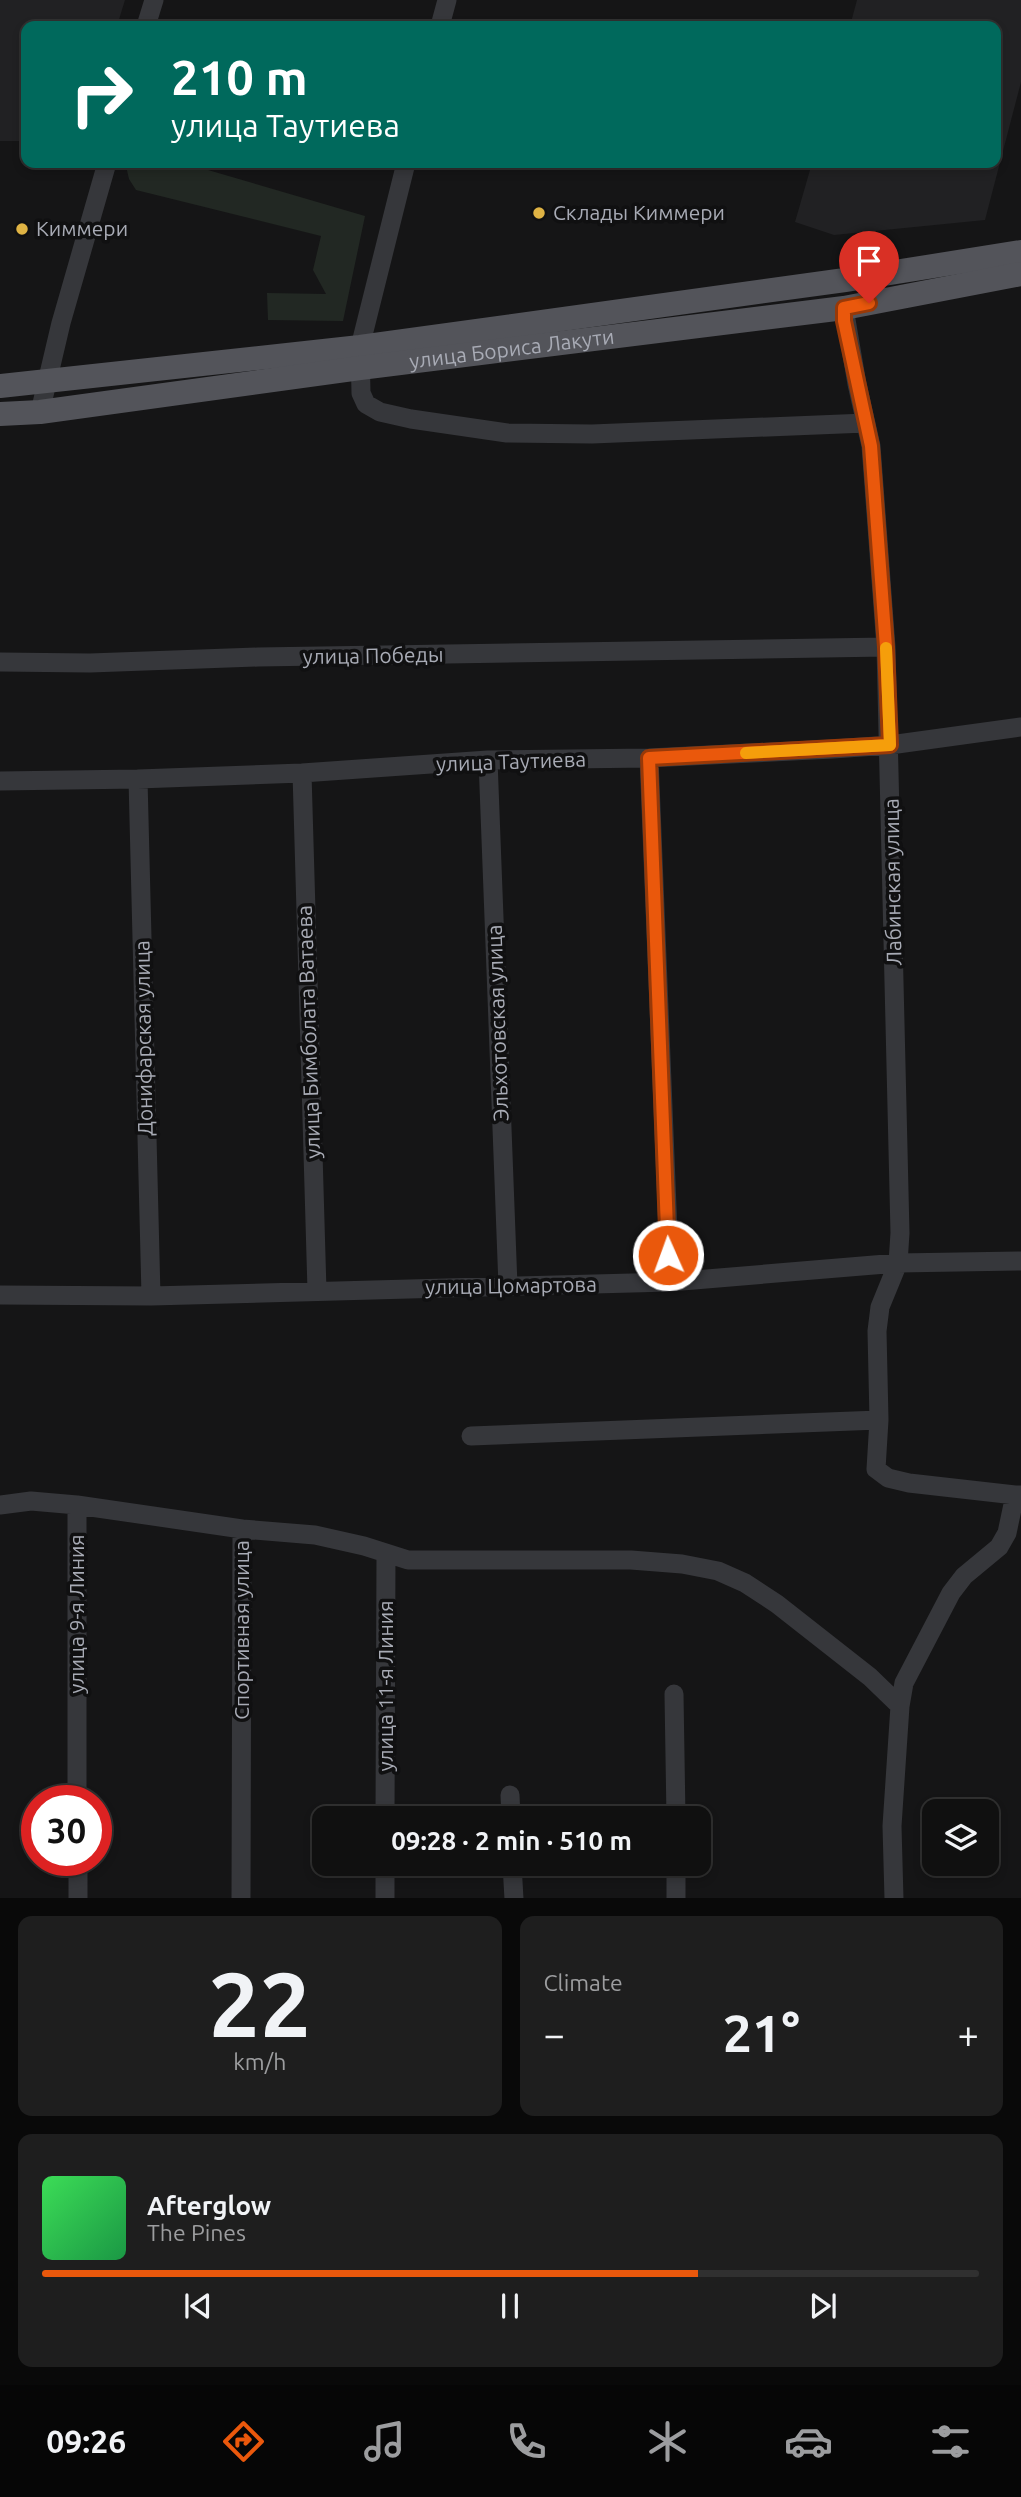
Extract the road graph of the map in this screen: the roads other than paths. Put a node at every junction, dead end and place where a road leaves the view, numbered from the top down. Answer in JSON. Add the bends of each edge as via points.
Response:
{"nodes":[{"id":1,"x":154,"y":0,"type":"edge"},
{"id":2,"x":447,"y":0,"type":"edge"},
{"id":3,"x":148,"y":21,"type":"edge"},
{"id":4,"x":441,"y":21,"type":"edge"},
{"id":5,"x":106,"y":168,"type":"edge"},
{"id":6,"x":405,"y":168,"type":"edge"},
{"id":7,"x":1021,"y":252,"type":"edge"},
{"id":8,"x":1021,"y":274,"type":"edge"},
{"id":9,"x":844,"y":308,"type":"junction"},
{"id":10,"x":360,"y":358,"type":"junction"},
{"id":11,"x":46,"y":382,"type":"junction"},
{"id":12,"x":0,"y":387,"type":"edge"},
{"id":13,"x":40,"y":412,"type":"junction"},
{"id":14,"x":0,"y":414,"type":"edge"},
{"id":15,"x":866,"y":423,"type":"junction"},
{"id":16,"x":886,"y":647,"type":"junction"},
{"id":17,"x":0,"y":662,"type":"edge"},
{"id":18,"x":1021,"y":727,"type":"edge"},
{"id":19,"x":890,"y":745,"type":"junction"},
{"id":20,"x":649,"y":758,"type":"junction"},
{"id":21,"x":488,"y":760,"type":"junction"},
{"id":22,"x":302,"y":773,"type":"junction"},
{"id":23,"x":138,"y":779,"type":"junction"},
{"id":24,"x":0,"y":781,"type":"edge"},
{"id":25,"x":1021,"y":1261,"type":"edge"},
{"id":26,"x":898,"y":1263,"type":"junction"},
{"id":27,"x":670,"y":1282,"type":"junction"},
{"id":28,"x":508,"y":1286,"type":"junction"},
{"id":29,"x":317,"y":1291,"type":"junction"},
{"id":30,"x":0,"y":1295,"type":"edge"},
{"id":31,"x":151,"y":1296,"type":"junction"},
{"id":32,"x":879,"y":1420,"type":"junction"},
{"id":33,"x":471,"y":1436,"type":"dead end"},
{"id":34,"x":1018,"y":1495,"type":"edge"},
{"id":35,"x":77,"y":1504,"type":"junction"},
{"id":36,"x":0,"y":1505,"type":"edge"},
{"id":37,"x":242,"y":1529,"type":"junction"},
{"id":38,"x":386,"y":1554,"type":"junction"},
{"id":39,"x":674,"y":1695,"type":"dead end"},
{"id":40,"x":900,"y":1706,"type":"junction"},
{"id":41,"x":77,"y":1785,"type":"edge"},
{"id":42,"x":510,"y":1795,"type":"dead end"},
{"id":43,"x":385,"y":1806,"type":"edge"},
{"id":44,"x":510,"y":1806,"type":"edge"},
{"id":45,"x":676,"y":1806,"type":"edge"},
{"id":46,"x":78,"y":1876,"type":"edge"},
{"id":47,"x":385,"y":1876,"type":"edge"},
{"id":48,"x":513,"y":1876,"type":"edge"},
{"id":49,"x":676,"y":1876,"type":"edge"},
{"id":50,"x":78,"y":1898,"type":"edge"},
{"id":51,"x":241,"y":1898,"type":"edge"},
{"id":52,"x":385,"y":1898,"type":"edge"},
{"id":53,"x":514,"y":1898,"type":"edge"},
{"id":54,"x":676,"y":1898,"type":"edge"},
{"id":55,"x":894,"y":1898,"type":"edge"}],
"edges":[{"from":1,"to":3,"type":"street"},
{"from":2,"to":4,"type":"street"},
{"from":5,"to":11,"type":"street"},
{"from":6,"to":10,"type":"street"},
{"from":7,"to":10,"type":"main road","name":"улица Бориса Лакути"},
{"from":8,"to":9,"type":"main road","name":"улица Бориса Лакути"},
{"from":9,"to":10,"type":"main road","name":"улица Бориса Лакути"},
{"from":9,"to":15,"type":"street","name":"Лабинская улица"},
{"from":10,"to":11,"type":"main road","name":"улица Бориса Лакути"},
{"from":10,"to":13,"type":"main road","name":"улица Бориса Лакути"},
{"from":10,"to":15,"type":"street","via":[[361,393],[366,404],[380,412],[507,433],[592,435]]},
{"from":11,"to":12,"type":"main road","name":"улица Бориса Лакути"},
{"from":11,"to":13,"type":"street"},
{"from":13,"to":14,"type":"main road","name":"улица Бориса Лакути"},
{"from":15,"to":16,"type":"street","name":"Лабинская улица"},
{"from":16,"to":17,"type":"street","name":"улица Победы"},
{"from":16,"to":19,"type":"street","name":"Лабинская улица"},
{"from":18,"to":19,"type":"street","name":"улица Таутиева"},
{"from":19,"to":20,"type":"street","name":"улица Таутиева"},
{"from":19,"to":26,"type":"street","name":"Лабинская улица"},
{"from":20,"to":21,"type":"street","name":"улица Таутиева"},
{"from":20,"to":27,"type":"street"},
{"from":21,"to":22,"type":"street","name":"улица Таутиева"},
{"from":21,"to":28,"type":"street","name":"Эльхотовская улица"},
{"from":22,"to":23,"type":"street","name":"улица Таутиева"},
{"from":22,"to":29,"type":"street","name":"улица Бимболата Ватаева"},
{"from":23,"to":24,"type":"street","name":"улица Таутиева"},
{"from":23,"to":31,"type":"street","name":"Донифарская улица"},
{"from":25,"to":26,"type":"street","name":"улица Цомартова"},
{"from":26,"to":27,"type":"street","name":"улица Цомартова"},
{"from":26,"to":32,"type":"street","name":"Лабинская улица","via":[[880,1307],[877,1331]]},
{"from":27,"to":28,"type":"street","name":"улица Цомартова"},
{"from":28,"to":29,"type":"street","name":"улица Цомартова"},
{"from":29,"to":31,"type":"street","name":"улица Цомартова"},
{"from":30,"to":31,"type":"street","name":"улица Цомартова"},
{"from":32,"to":33,"type":"street"},
{"from":32,"to":34,"type":"street","name":"Лабинская улица","via":[[876,1469],[888,1478]]},
{"from":34,"to":40,"type":"street","via":[[999,1547],[951,1593],[904,1683]]},
{"from":35,"to":36,"type":"street","name":"улица 9-я Линия","via":[[31,1501]]},
{"from":35,"to":37,"type":"street","name":"Спортивная улица"},
{"from":35,"to":41,"type":"street","name":"улица 9-я Линия"},
{"from":37,"to":38,"type":"street","via":[[315,1535]]},
{"from":37,"to":51,"type":"street","name":"Спортивная улица"},
{"from":38,"to":40,"type":"street","via":[[457,1562],[631,1560],[718,1572],[777,1604]]},
{"from":38,"to":43,"type":"street","name":"улица 11-я Линия"},
{"from":39,"to":45,"type":"street"},
{"from":40,"to":55,"type":"street","via":[[892,1826]]},
{"from":42,"to":44,"type":"street"},
{"from":46,"to":50,"type":"street"},
{"from":47,"to":52,"type":"street"},
{"from":48,"to":53,"type":"street"},
{"from":49,"to":54,"type":"street"}]}
